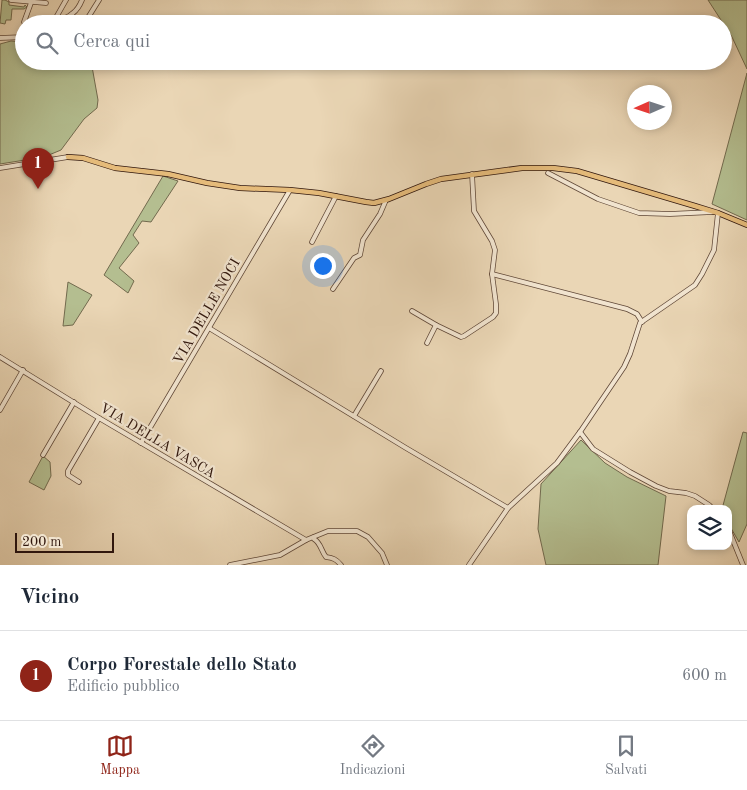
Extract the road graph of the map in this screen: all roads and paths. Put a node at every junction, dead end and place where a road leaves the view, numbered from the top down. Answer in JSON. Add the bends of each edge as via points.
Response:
{"nodes":[{"id":1,"x":11,"y":0,"type":"edge"},
{"id":2,"x":18,"y":0,"type":"edge"},
{"id":3,"x":66,"y":0,"type":"edge"},
{"id":4,"x":82,"y":0,"type":"edge"},
{"id":5,"x":99,"y":0,"type":"edge"},
{"id":6,"x":32,"y":1,"type":"edge"},
{"id":7,"x":46,"y":3,"type":"dead end"},
{"id":8,"x":27,"y":15,"type":"edge"},
{"id":9,"x":57,"y":15,"type":"edge"},
{"id":10,"x":72,"y":15,"type":"edge"},
{"id":11,"x":90,"y":15,"type":"edge"},
{"id":12,"x":15,"y":37,"type":"edge"},
{"id":13,"x":0,"y":38,"type":"edge"},
{"id":14,"x":68,"y":157,"type":"joint"},
{"id":15,"x":0,"y":168,"type":"edge"},
{"id":16,"x":553,"y":168,"type":"junction"},
{"id":17,"x":472,"y":174,"type":"junction"},
{"id":18,"x":290,"y":190,"type":"junction"},
{"id":19,"x":336,"y":196,"type":"junction"},
{"id":20,"x":386,"y":200,"type":"junction"},
{"id":21,"x":716,"y":213,"type":"junction"},
{"id":22,"x":747,"y":226,"type":"edge"},
{"id":23,"x":312,"y":242,"type":"dead end"},
{"id":24,"x":492,"y":274,"type":"junction"},
{"id":25,"x":333,"y":289,"type":"dead end"},
{"id":26,"x":412,"y":311,"type":"dead end"},
{"id":27,"x":642,"y":322,"type":"junction"},
{"id":28,"x":436,"y":324,"type":"junction"},
{"id":29,"x":208,"y":328,"type":"junction"},
{"id":30,"x":427,"y":343,"type":"dead end"},
{"id":31,"x":0,"y":357,"type":"edge"},
{"id":32,"x":23,"y":370,"type":"junction"},
{"id":33,"x":381,"y":371,"type":"dead end"},
{"id":34,"x":74,"y":402,"type":"junction"},
{"id":35,"x":0,"y":410,"type":"edge"},
{"id":36,"x":354,"y":416,"type":"junction"},
{"id":37,"x":99,"y":418,"type":"junction"},
{"id":38,"x":580,"y":432,"type":"junction"},
{"id":39,"x":141,"y":443,"type":"junction"},
{"id":40,"x":43,"y":454,"type":"dead end"},
{"id":41,"x":79,"y":482,"type":"dead end"},
{"id":42,"x":709,"y":505,"type":"edge"},
{"id":43,"x":508,"y":508,"type":"junction"},
{"id":44,"x":314,"y":537,"type":"junction"},
{"id":45,"x":732,"y":537,"type":"edge"},
{"id":46,"x":306,"y":540,"type":"junction"},
{"id":47,"x":230,"y":565,"type":"edge"},
{"id":48,"x":340,"y":565,"type":"edge"},
{"id":49,"x":387,"y":565,"type":"edge"},
{"id":50,"x":468,"y":565,"type":"edge"},
{"id":51,"x":744,"y":565,"type":"edge"}],
"edges":[{"from":1,"to":2,"type":"street"},
{"from":2,"to":6,"type":"street"},
{"from":3,"to":9,"type":"street"},
{"from":4,"to":10,"type":"street"},
{"from":5,"to":11,"type":"street"},
{"from":6,"to":7,"type":"street"},
{"from":6,"to":8,"type":"street"},
{"from":12,"to":13,"type":"street"},
{"from":14,"to":15,"type":"street"},
{"from":14,"to":18,"type":"main road","via":[[240,188]]},
{"from":16,"to":17,"type":"main road"},
{"from":16,"to":21,"type":"main road","via":[[577,172]]},
{"from":16,"to":21,"type":"street","via":[[551,174],[598,199],[639,213]]},
{"from":17,"to":20,"type":"main road","via":[[440,179]]},
{"from":17,"to":24,"type":"street","via":[[474,210],[495,250]]},
{"from":18,"to":19,"type":"main road"},
{"from":18,"to":29,"type":"street","name":"VIA DELLE NOCI"},
{"from":19,"to":20,"type":"main road","via":[[374,203]]},
{"from":19,"to":23,"type":"street"},
{"from":20,"to":25,"type":"street","via":[[363,240],[360,255]]},
{"from":21,"to":22,"type":"main road"},
{"from":21,"to":27,"type":"street","via":[[714,250],[702,274],[695,284]]},
{"from":24,"to":27,"type":"street","via":[[627,309],[637,314]]},
{"from":24,"to":28,"type":"street","via":[[496,304],[493,317],[461,337]]},
{"from":26,"to":28,"type":"street"},
{"from":27,"to":38,"type":"street","via":[[624,367]]},
{"from":28,"to":30,"type":"street"},
{"from":29,"to":36,"type":"street"},
{"from":29,"to":39,"type":"street","name":"VIA DELLE NOCI"},
{"from":31,"to":32,"type":"street","name":"VIA DELLA VASCA"},
{"from":32,"to":34,"type":"street","name":"VIA DELLA VASCA"},
{"from":32,"to":35,"type":"street"},
{"from":33,"to":36,"type":"street"},
{"from":34,"to":37,"type":"street","name":"VIA DELLA VASCA"},
{"from":34,"to":40,"type":"street"},
{"from":36,"to":43,"type":"street"},
{"from":37,"to":39,"type":"street","name":"VIA DELLA VASCA"},
{"from":37,"to":41,"type":"street","via":[[68,471],[68,475]]},
{"from":38,"to":42,"type":"street","via":[[593,449],[630,472],[669,491],[695,496]]},
{"from":38,"to":43,"type":"street","via":[[556,463]]},
{"from":39,"to":46,"type":"street","name":"VIA DELLA VASCA"},
{"from":43,"to":50,"type":"street"},
{"from":44,"to":46,"type":"street"},
{"from":44,"to":48,"type":"street","via":[[323,554]]},
{"from":44,"to":49,"type":"street","via":[[328,531],[357,531],[368,537],[382,553]]},
{"from":45,"to":51,"type":"street"},
{"from":46,"to":47,"type":"street","via":[[280,555]]}]}
